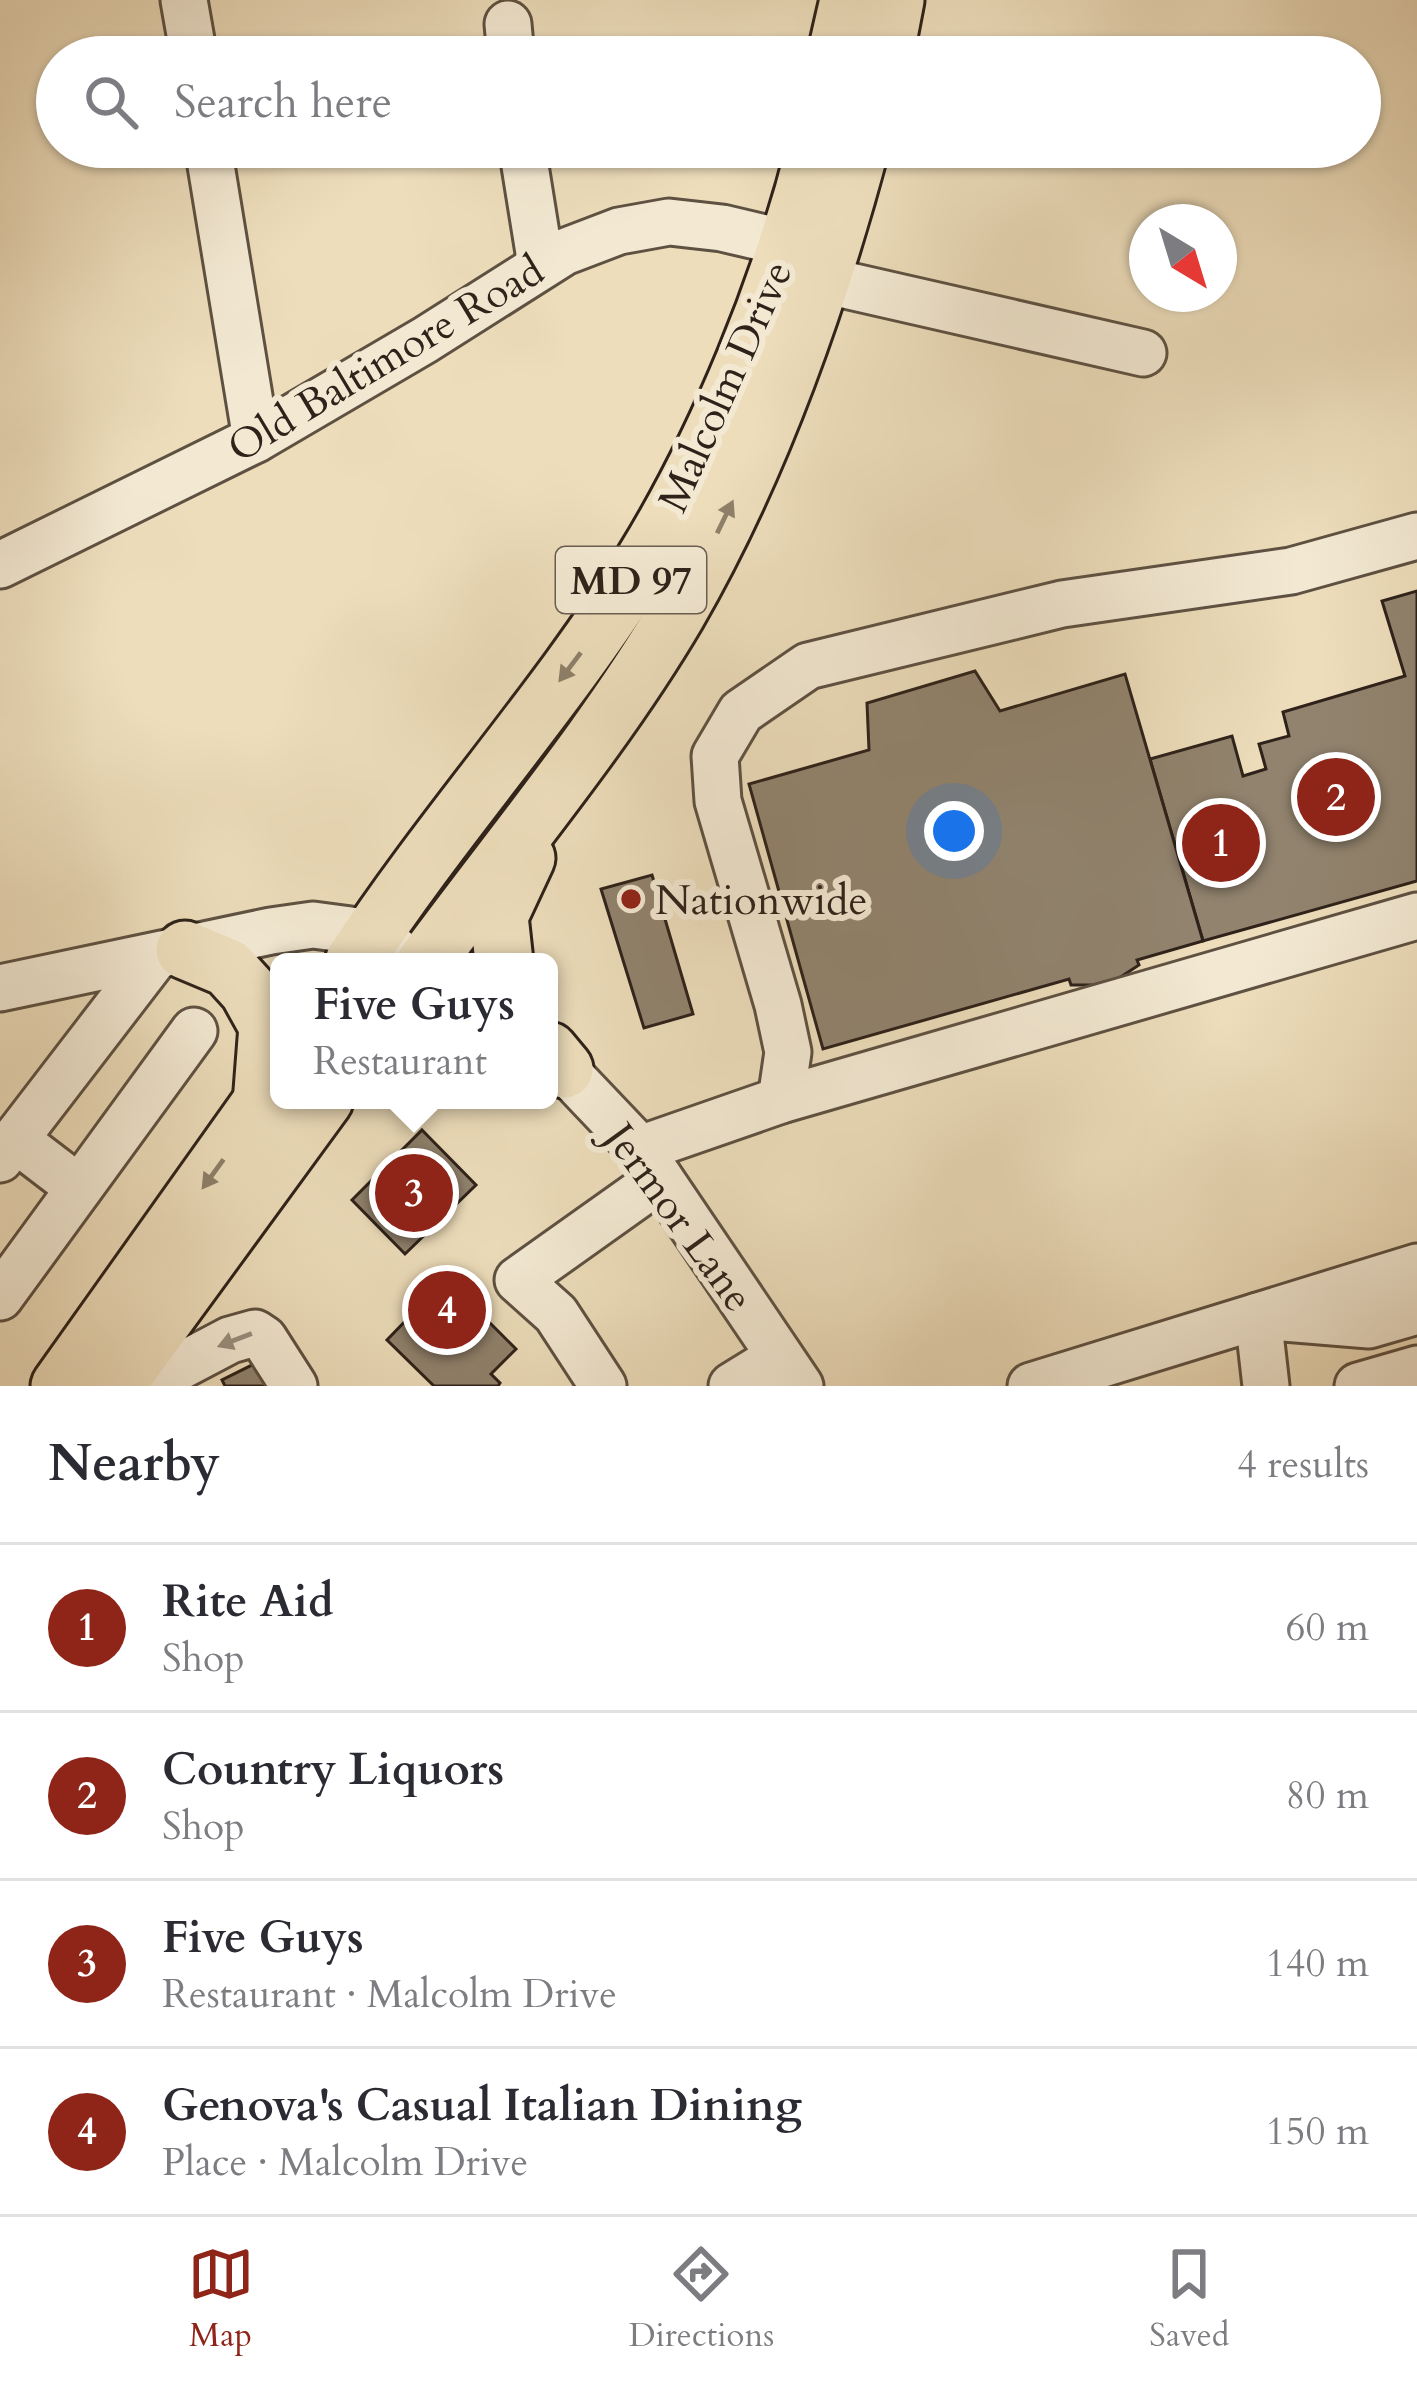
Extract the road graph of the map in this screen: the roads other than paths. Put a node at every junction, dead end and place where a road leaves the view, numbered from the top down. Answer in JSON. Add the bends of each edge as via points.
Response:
{"nodes":[{"id":1,"x":184,"y":0,"type":"edge"},
{"id":2,"x":849,"y":0,"type":"edge"},
{"id":3,"x":895,"y":0,"type":"edge"},
{"id":4,"x":190,"y":36,"type":"edge"},
{"id":5,"x":841,"y":36,"type":"edge"},
{"id":6,"x":888,"y":36,"type":"edge"},
{"id":7,"x":211,"y":168,"type":"edge"},
{"id":8,"x":525,"y":168,"type":"edge"},
{"id":9,"x":814,"y":168,"type":"edge"},
{"id":10,"x":850,"y":168,"type":"edge"},
{"id":11,"x":803,"y":261,"type":"junction"},
{"id":12,"x":541,"y":265,"type":"junction"},
{"id":13,"x":1143,"y":353,"type":"dead end"},
{"id":14,"x":256,"y":439,"type":"junction"},
{"id":15,"x":1417,"y":536,"type":"edge"},
{"id":16,"x":0,"y":565,"type":"edge"},
{"id":17,"x":546,"y":799,"type":"junction"},
{"id":18,"x":1417,"y":916,"type":"edge"},
{"id":19,"x":170,"y":953,"type":"junction"},
{"id":20,"x":380,"y":953,"type":"edge"},
{"id":21,"x":433,"y":953,"type":"edge"},
{"id":22,"x":503,"y":953,"type":"edge"},
{"id":23,"x":0,"y":988,"type":"edge"},
{"id":24,"x":194,"y":1031,"type":"dead end"},
{"id":25,"x":558,"y":1066,"type":"edge"},
{"id":26,"x":270,"y":1091,"type":"edge"},
{"id":27,"x":781,"y":1100,"type":"junction"},
{"id":28,"x":318,"y":1109,"type":"edge"},
{"id":29,"x":7,"y":1149,"type":"edge"},
{"id":30,"x":650,"y":1164,"type":"junction"},
{"id":31,"x":80,"y":1188,"type":"junction"},
{"id":32,"x":1417,"y":1268,"type":"edge"},
{"id":33,"x":0,"y":1297,"type":"edge"},
{"id":34,"x":1417,"y":1311,"type":"edge"},
{"id":35,"x":1258,"y":1316,"type":"junction"},
{"id":36,"x":1417,"y":1369,"type":"edge"},
{"id":37,"x":790,"y":1371,"type":"edge"},
{"id":38,"x":135,"y":1382,"type":"edge"},
{"id":39,"x":60,"y":1386,"type":"edge"},
{"id":40,"x":294,"y":1386,"type":"edge"},
{"id":41,"x":603,"y":1386,"type":"edge"},
{"id":42,"x":732,"y":1386,"type":"edge"},
{"id":43,"x":1031,"y":1386,"type":"edge"},
{"id":44,"x":1266,"y":1386,"type":"edge"},
{"id":45,"x":1358,"y":1386,"type":"edge"}],
"edges":[{"from":1,"to":4,"type":"street"},
{"from":2,"to":5,"type":"main road"},
{"from":3,"to":6,"type":"main road"},
{"from":7,"to":14,"type":"street"},
{"from":8,"to":12,"type":"street"},
{"from":9,"to":11,"type":"main road","name":"Malcolm Drive","number":"MD 97"},
{"from":10,"to":11,"type":"main road","name":"Malcolm Drive","number":"MD 97"},
{"from":11,"to":12,"type":"street","name":"Old Baltimore Road","via":[[722,229],[669,222],[619,231]]},
{"from":11,"to":13,"type":"street","name":"Old Baltimore Road"},
{"from":17,"to":11,"type":"main road","name":"Malcolm Drive","number":"MD 97","one_way":true,"via":[[678,611],[756,450]]},
{"from":11,"to":20,"type":"main road","name":"Malcolm Drive","number":"MD 97","one_way":true,"via":[[644,561]]},
{"from":12,"to":14,"type":"street","name":"Old Baltimore Road"},
{"from":14,"to":16,"type":"street","name":"Old Baltimore Road"},
{"from":15,"to":27,"type":"street","via":[[1291,571],[1062,604],[808,665],[741,712],[715,755],[718,801],[788,1052]]},
{"from":17,"to":21,"type":"main road","name":"Malcolm Drive","number":"MD 97"},
{"from":17,"to":22,"type":"main road","via":[[500,916]]},
{"from":18,"to":27,"type":"street"},
{"from":19,"to":20,"type":"street","via":[[313,926]]},
{"from":19,"to":23,"type":"street"},
{"from":19,"to":26,"type":"main road","via":[[228,968],[248,990],[268,1026]]},
{"from":19,"to":29,"type":"street"},
{"from":24,"to":31,"type":"street"},
{"from":25,"to":30,"type":"street","name":"Jermor Lane"},
{"from":26,"to":39,"type":"main road","one_way":true},
{"from":27,"to":30,"type":"street"},
{"from":28,"to":38,"type":"main road"},
{"from":29,"to":31,"type":"street"},
{"from":30,"to":37,"type":"street","name":"Jermor Lane"},
{"from":30,"to":41,"type":"street","via":[[518,1280],[556,1314]]},
{"from":31,"to":33,"type":"street"},
{"from":32,"to":35,"type":"street"},
{"from":34,"to":35,"type":"street","via":[[1369,1325]]},
{"from":35,"to":43,"type":"street"},
{"from":35,"to":44,"type":"street"},
{"from":36,"to":45,"type":"street"},
{"from":37,"to":42,"type":"street"},
{"from":40,"to":38,"type":"street","one_way":true,"via":[[255,1333]]}]}
